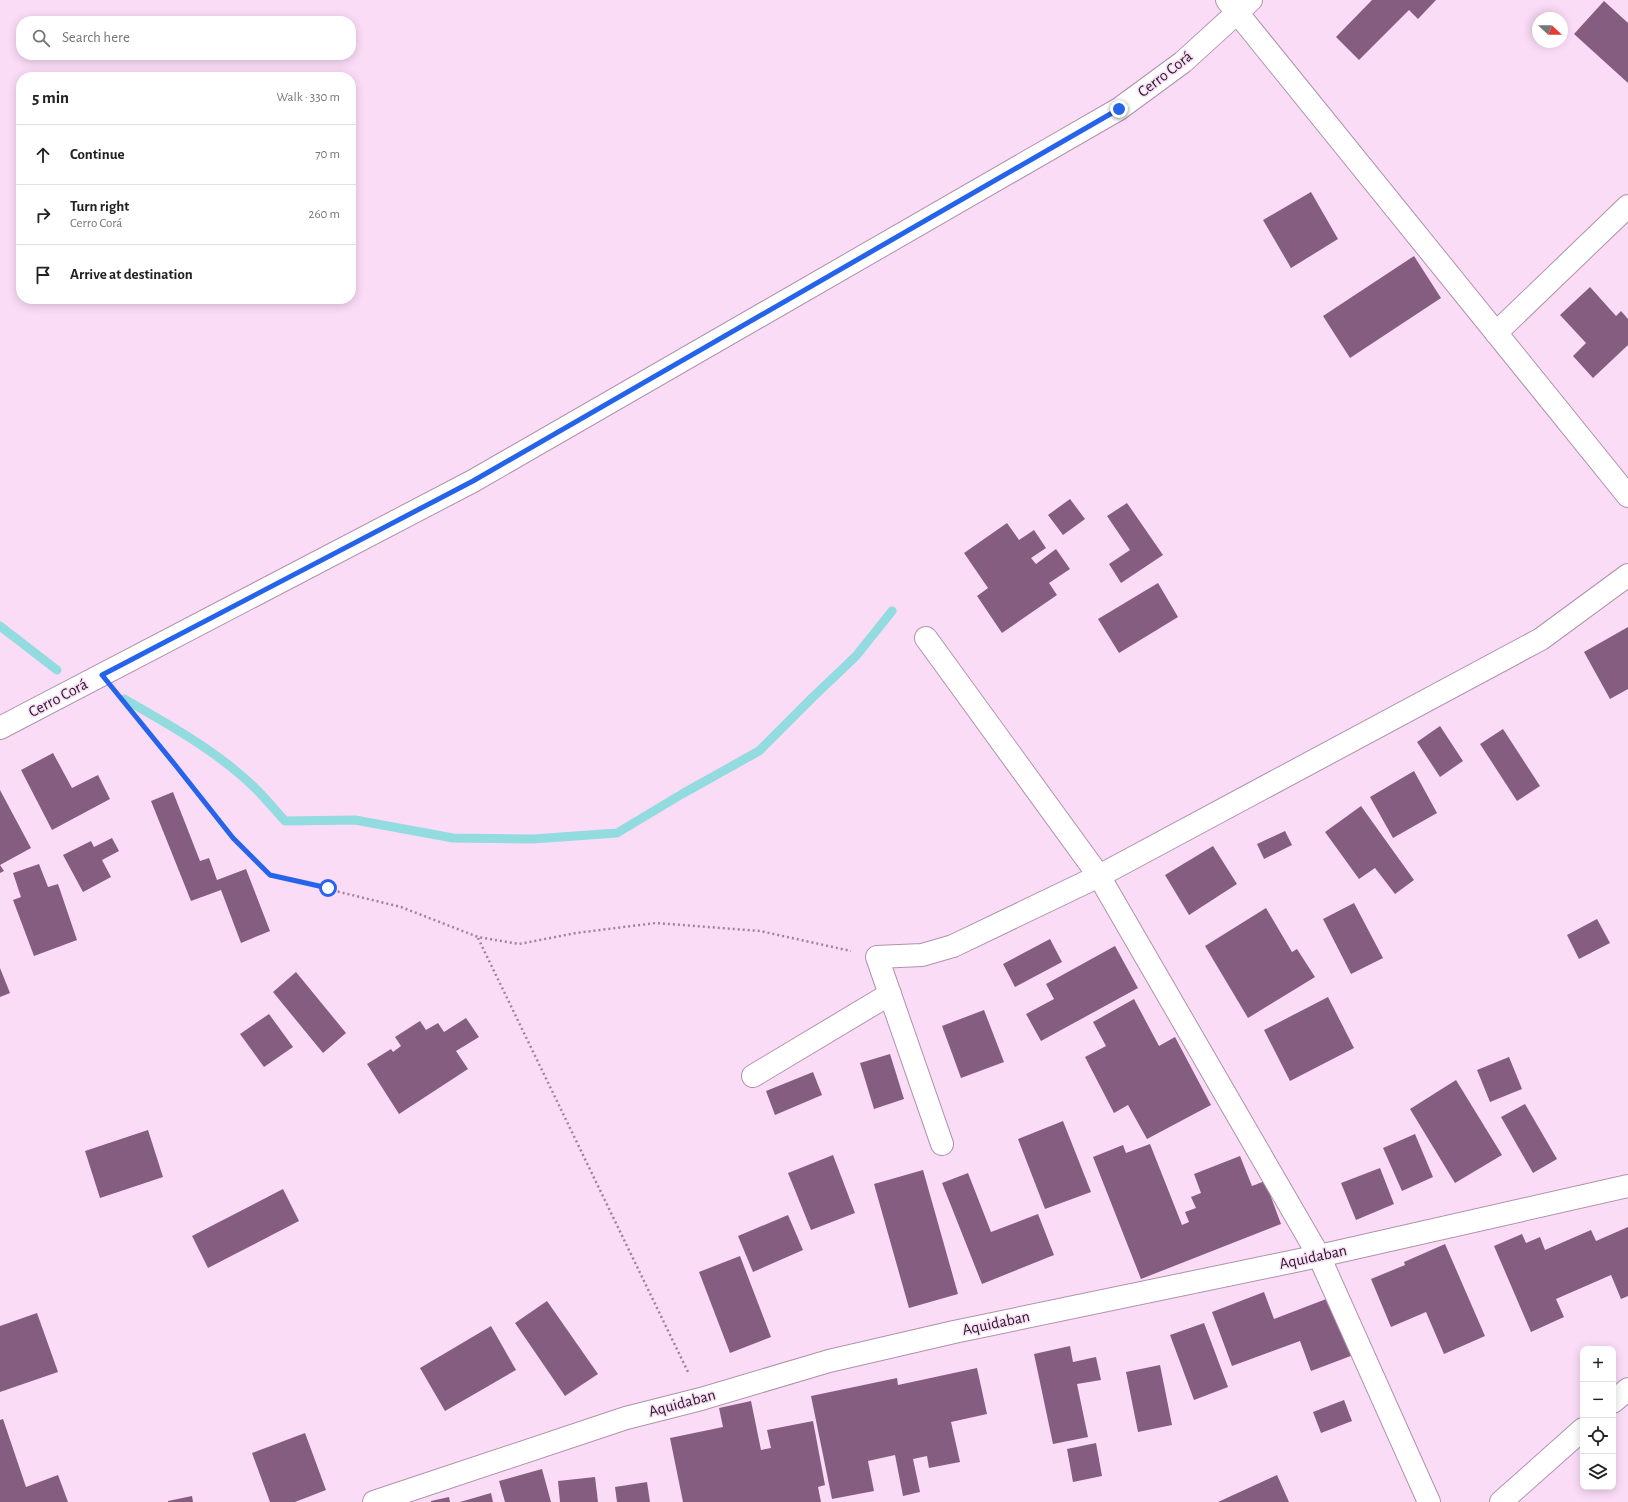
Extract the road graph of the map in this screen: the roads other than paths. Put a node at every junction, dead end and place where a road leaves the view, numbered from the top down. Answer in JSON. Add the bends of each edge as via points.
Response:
{"nodes":[{"id":1,"x":1239,"y":4,"type":"edge"},
{"id":2,"x":1628,"y":206,"type":"edge"},
{"id":3,"x":1496,"y":333,"type":"junction"},
{"id":4,"x":1628,"y":496,"type":"edge"},
{"id":5,"x":1628,"y":575,"type":"edge"},
{"id":6,"x":926,"y":638,"type":"dead end"},
{"id":7,"x":0,"y":728,"type":"edge"},
{"id":8,"x":1099,"y":876,"type":"junction"},
{"id":9,"x":890,"y":994,"type":"junction"},
{"id":10,"x":753,"y":1076,"type":"dead end"},
{"id":11,"x":942,"y":1144,"type":"dead end"},
{"id":12,"x":1628,"y":1186,"type":"edge"},
{"id":13,"x":1319,"y":1256,"type":"junction"},
{"id":14,"x":1628,"y":1389,"type":"edge"},
{"id":15,"x":1616,"y":1399,"type":"edge"},
{"id":16,"x":1580,"y":1432,"type":"edge"},
{"id":17,"x":374,"y":1502,"type":"edge"},
{"id":18,"x":1429,"y":1502,"type":"edge"},
{"id":19,"x":1501,"y":1502,"type":"edge"}],
"edges":[{"from":1,"to":3,"type":"street"},
{"from":1,"to":7,"type":"street","name":"Cerro Corá","via":[[1183,62],[1119,109],[473,481]]},
{"from":2,"to":3,"type":"street"},
{"from":3,"to":4,"type":"street"},
{"from":5,"to":8,"type":"street","via":[[1541,639]]},
{"from":6,"to":8,"type":"street"},
{"from":8,"to":9,"type":"street","via":[[953,946],[922,955],[877,957]]},
{"from":8,"to":13,"type":"street"},
{"from":9,"to":10,"type":"street"},
{"from":9,"to":11,"type":"street"},
{"from":12,"to":13,"type":"street","name":"Aquidaban"},
{"from":13,"to":17,"type":"street","name":"Aquidaban","via":[[954,1332],[829,1361],[626,1418]]},
{"from":13,"to":18,"type":"street"},
{"from":14,"to":15,"type":"street"},
{"from":16,"to":19,"type":"street"}]}
